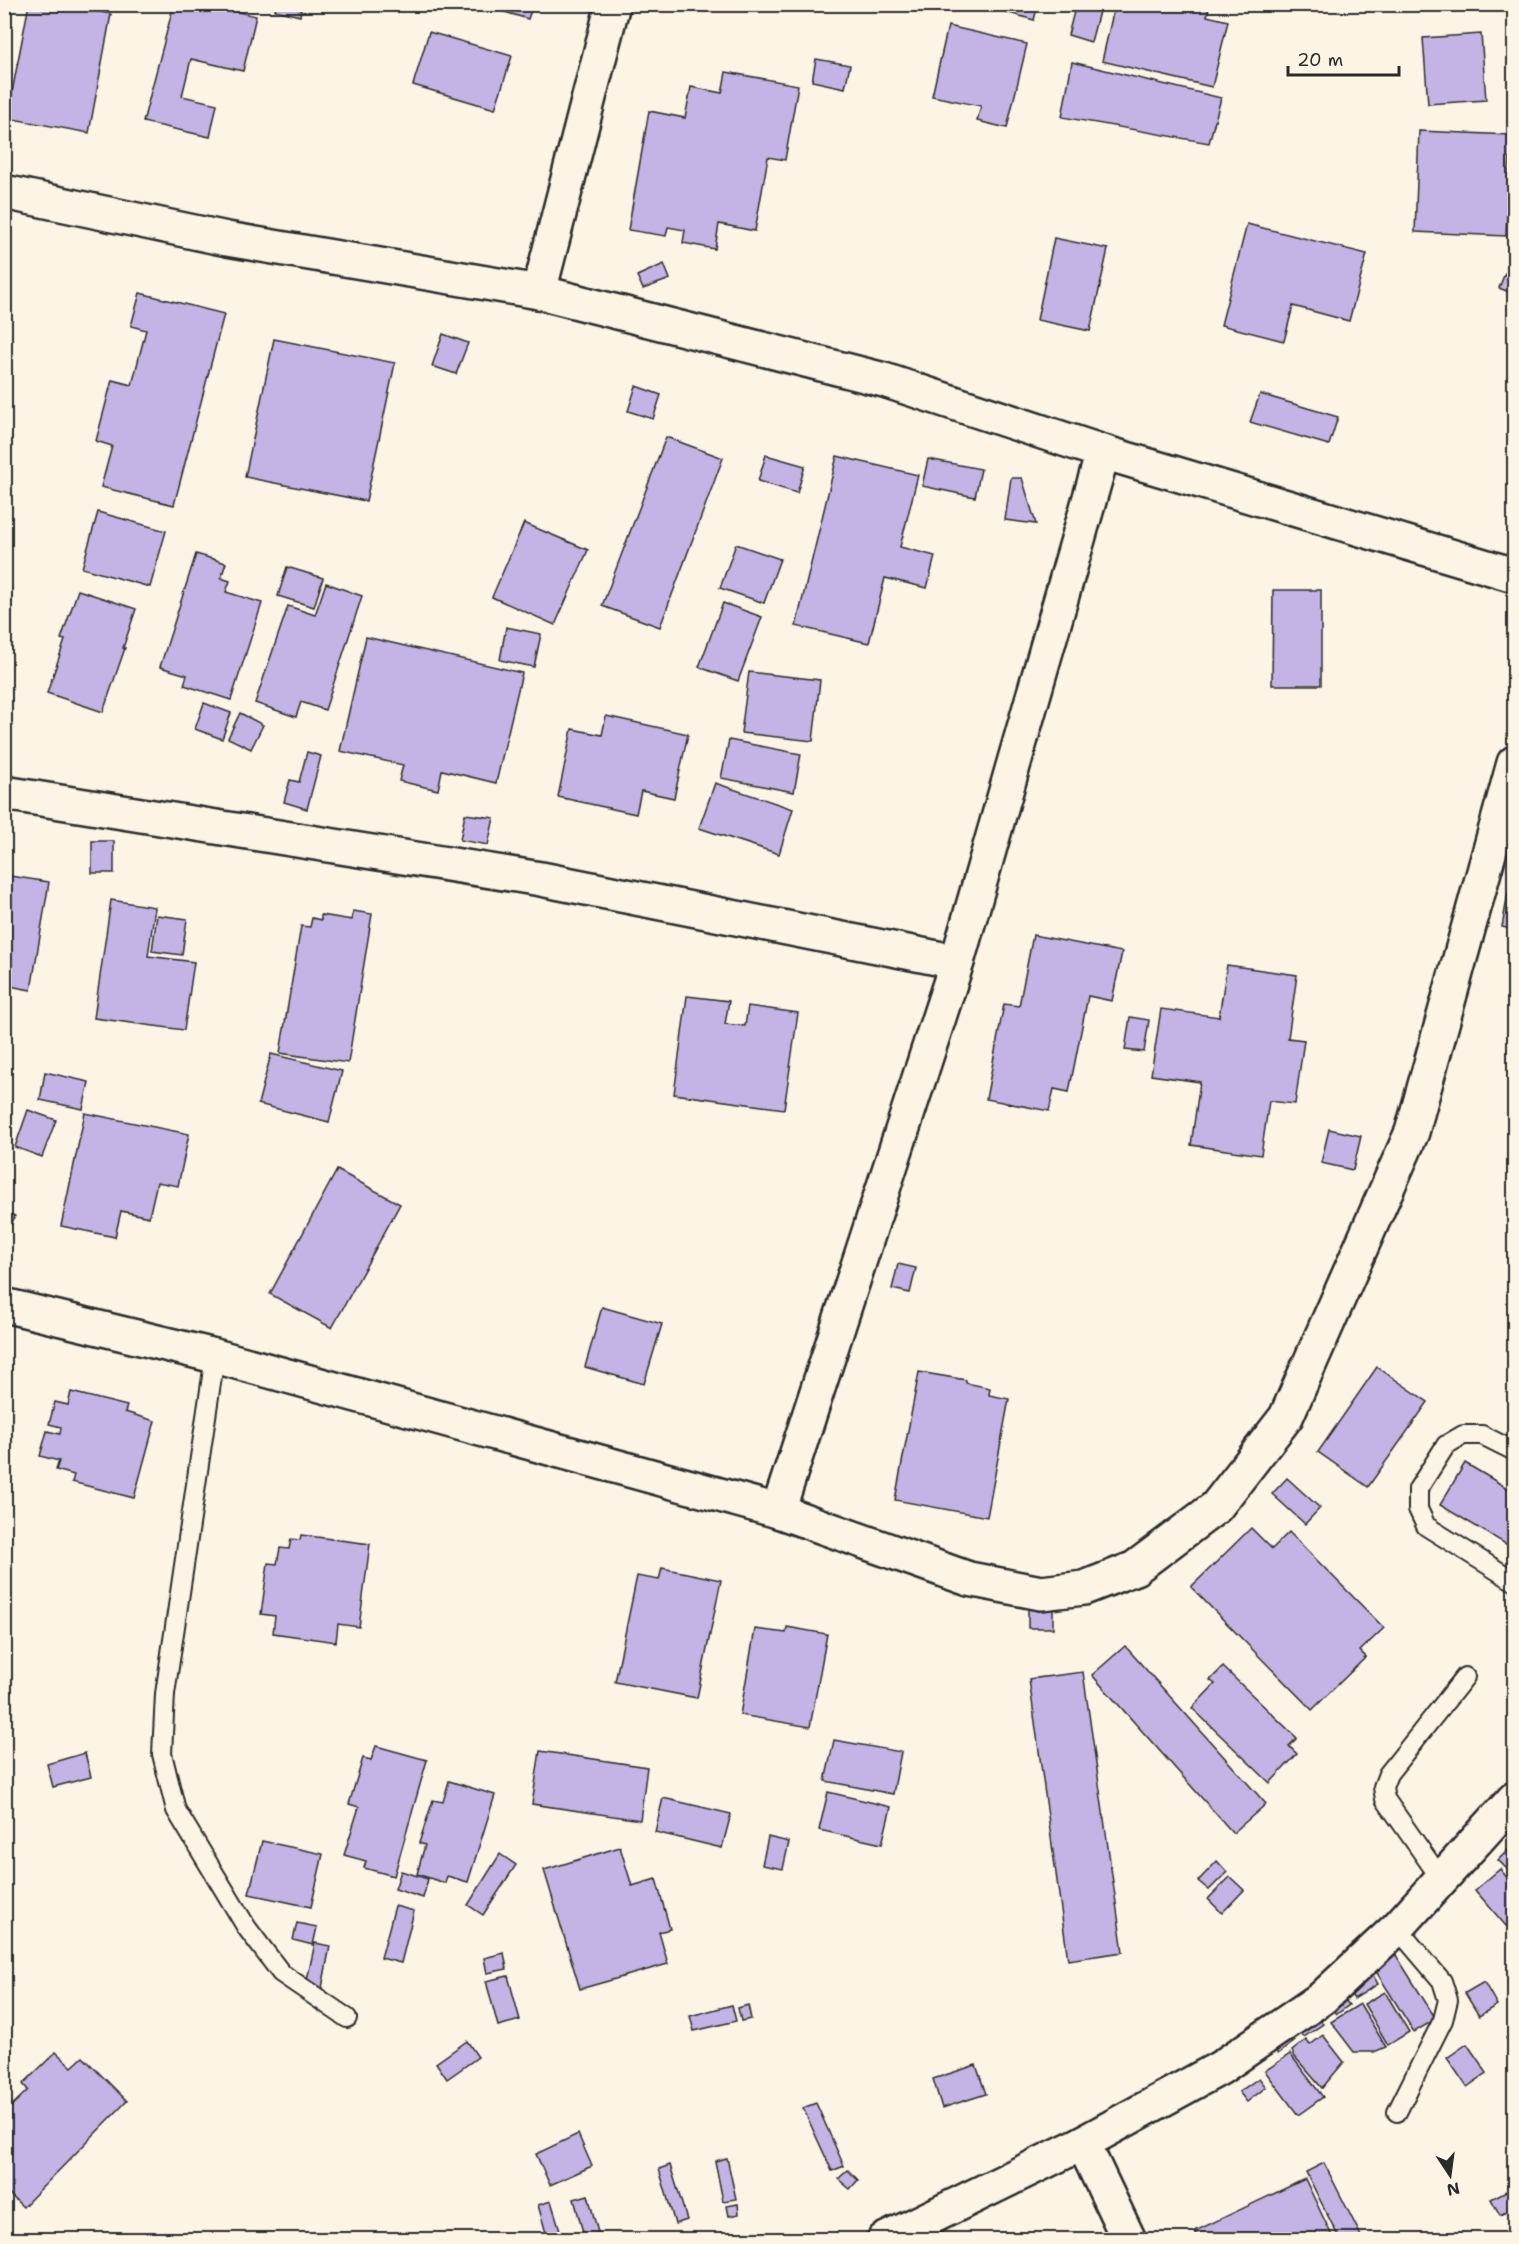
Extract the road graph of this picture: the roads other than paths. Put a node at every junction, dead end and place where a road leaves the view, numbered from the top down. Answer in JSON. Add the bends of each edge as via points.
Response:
{"nodes":[{"id":1,"x":613,"y":4,"type":"edge"},
{"id":2,"x":4,"y":192,"type":"edge"},
{"id":3,"x":539,"y":292,"type":"junction"},
{"id":4,"x":1103,"y":452,"type":"junction"},
{"id":5,"x":1515,"y":575,"type":"edge"},
{"id":6,"x":1515,"y":763,"type":"edge"},
{"id":7,"x":4,"y":793,"type":"edge"},
{"id":8,"x":957,"y":962,"type":"junction"},
{"id":9,"x":4,"y":1305,"type":"edge"},
{"id":10,"x":215,"y":1356,"type":"junction"},
{"id":11,"x":1515,"y":1451,"type":"edge"},
{"id":12,"x":778,"y":1511,"type":"junction"},
{"id":13,"x":1515,"y":1581,"type":"edge"},
{"id":14,"x":1465,"y":1677,"type":"dead end"},
{"id":15,"x":1515,"y":1799,"type":"edge"},
{"id":16,"x":1441,"y":1880,"type":"junction"},
{"id":17,"x":1397,"y":1928,"type":"junction"},
{"id":18,"x":347,"y":2018,"type":"dead end"},
{"id":19,"x":1397,"y":2112,"type":"dead end"},
{"id":20,"x":1083,"y":2143,"type":"junction"},
{"id":21,"x":884,"y":2240,"type":"edge"},
{"id":22,"x":1129,"y":2240,"type":"edge"}],
"edges":[{"from":1,"to":3,"type":"street"},
{"from":2,"to":3,"type":"street","via":[[227,239]]},
{"from":3,"to":4,"type":"street","via":[[884,381]]},
{"from":4,"to":5,"type":"street"},
{"from":4,"to":8,"type":"street"},
{"from":6,"to":12,"type":"street","via":[[1412,1132],[1286,1418],[1216,1507],[1135,1568],[1084,1588],[1041,1593],[969,1579]]},
{"from":7,"to":8,"type":"street","via":[[541,879]]},
{"from":8,"to":12,"type":"street"},
{"from":9,"to":10,"type":"street"},
{"from":10,"to":12,"type":"street"},
{"from":10,"to":18,"type":"lane","via":[[165,1694],[162,1754],[176,1810],[247,1928],[281,1973]]},
{"from":11,"to":13,"type":"lane","via":[[1482,1435],[1463,1435],[1446,1445],[1418,1489],[1418,1509],[1426,1526]]},
{"from":14,"to":16,"type":"lane","via":[[1388,1774],[1383,1787],[1385,1799]]},
{"from":15,"to":16,"type":"street"},
{"from":16,"to":17,"type":"street"},
{"from":17,"to":19,"type":"lane","via":[[1442,1981],[1448,2000],[1443,2020]]},
{"from":17,"to":20,"type":"street","via":[[1322,1998],[1229,2062]]},
{"from":20,"to":21,"type":"street"},
{"from":20,"to":22,"type":"street"}]}
